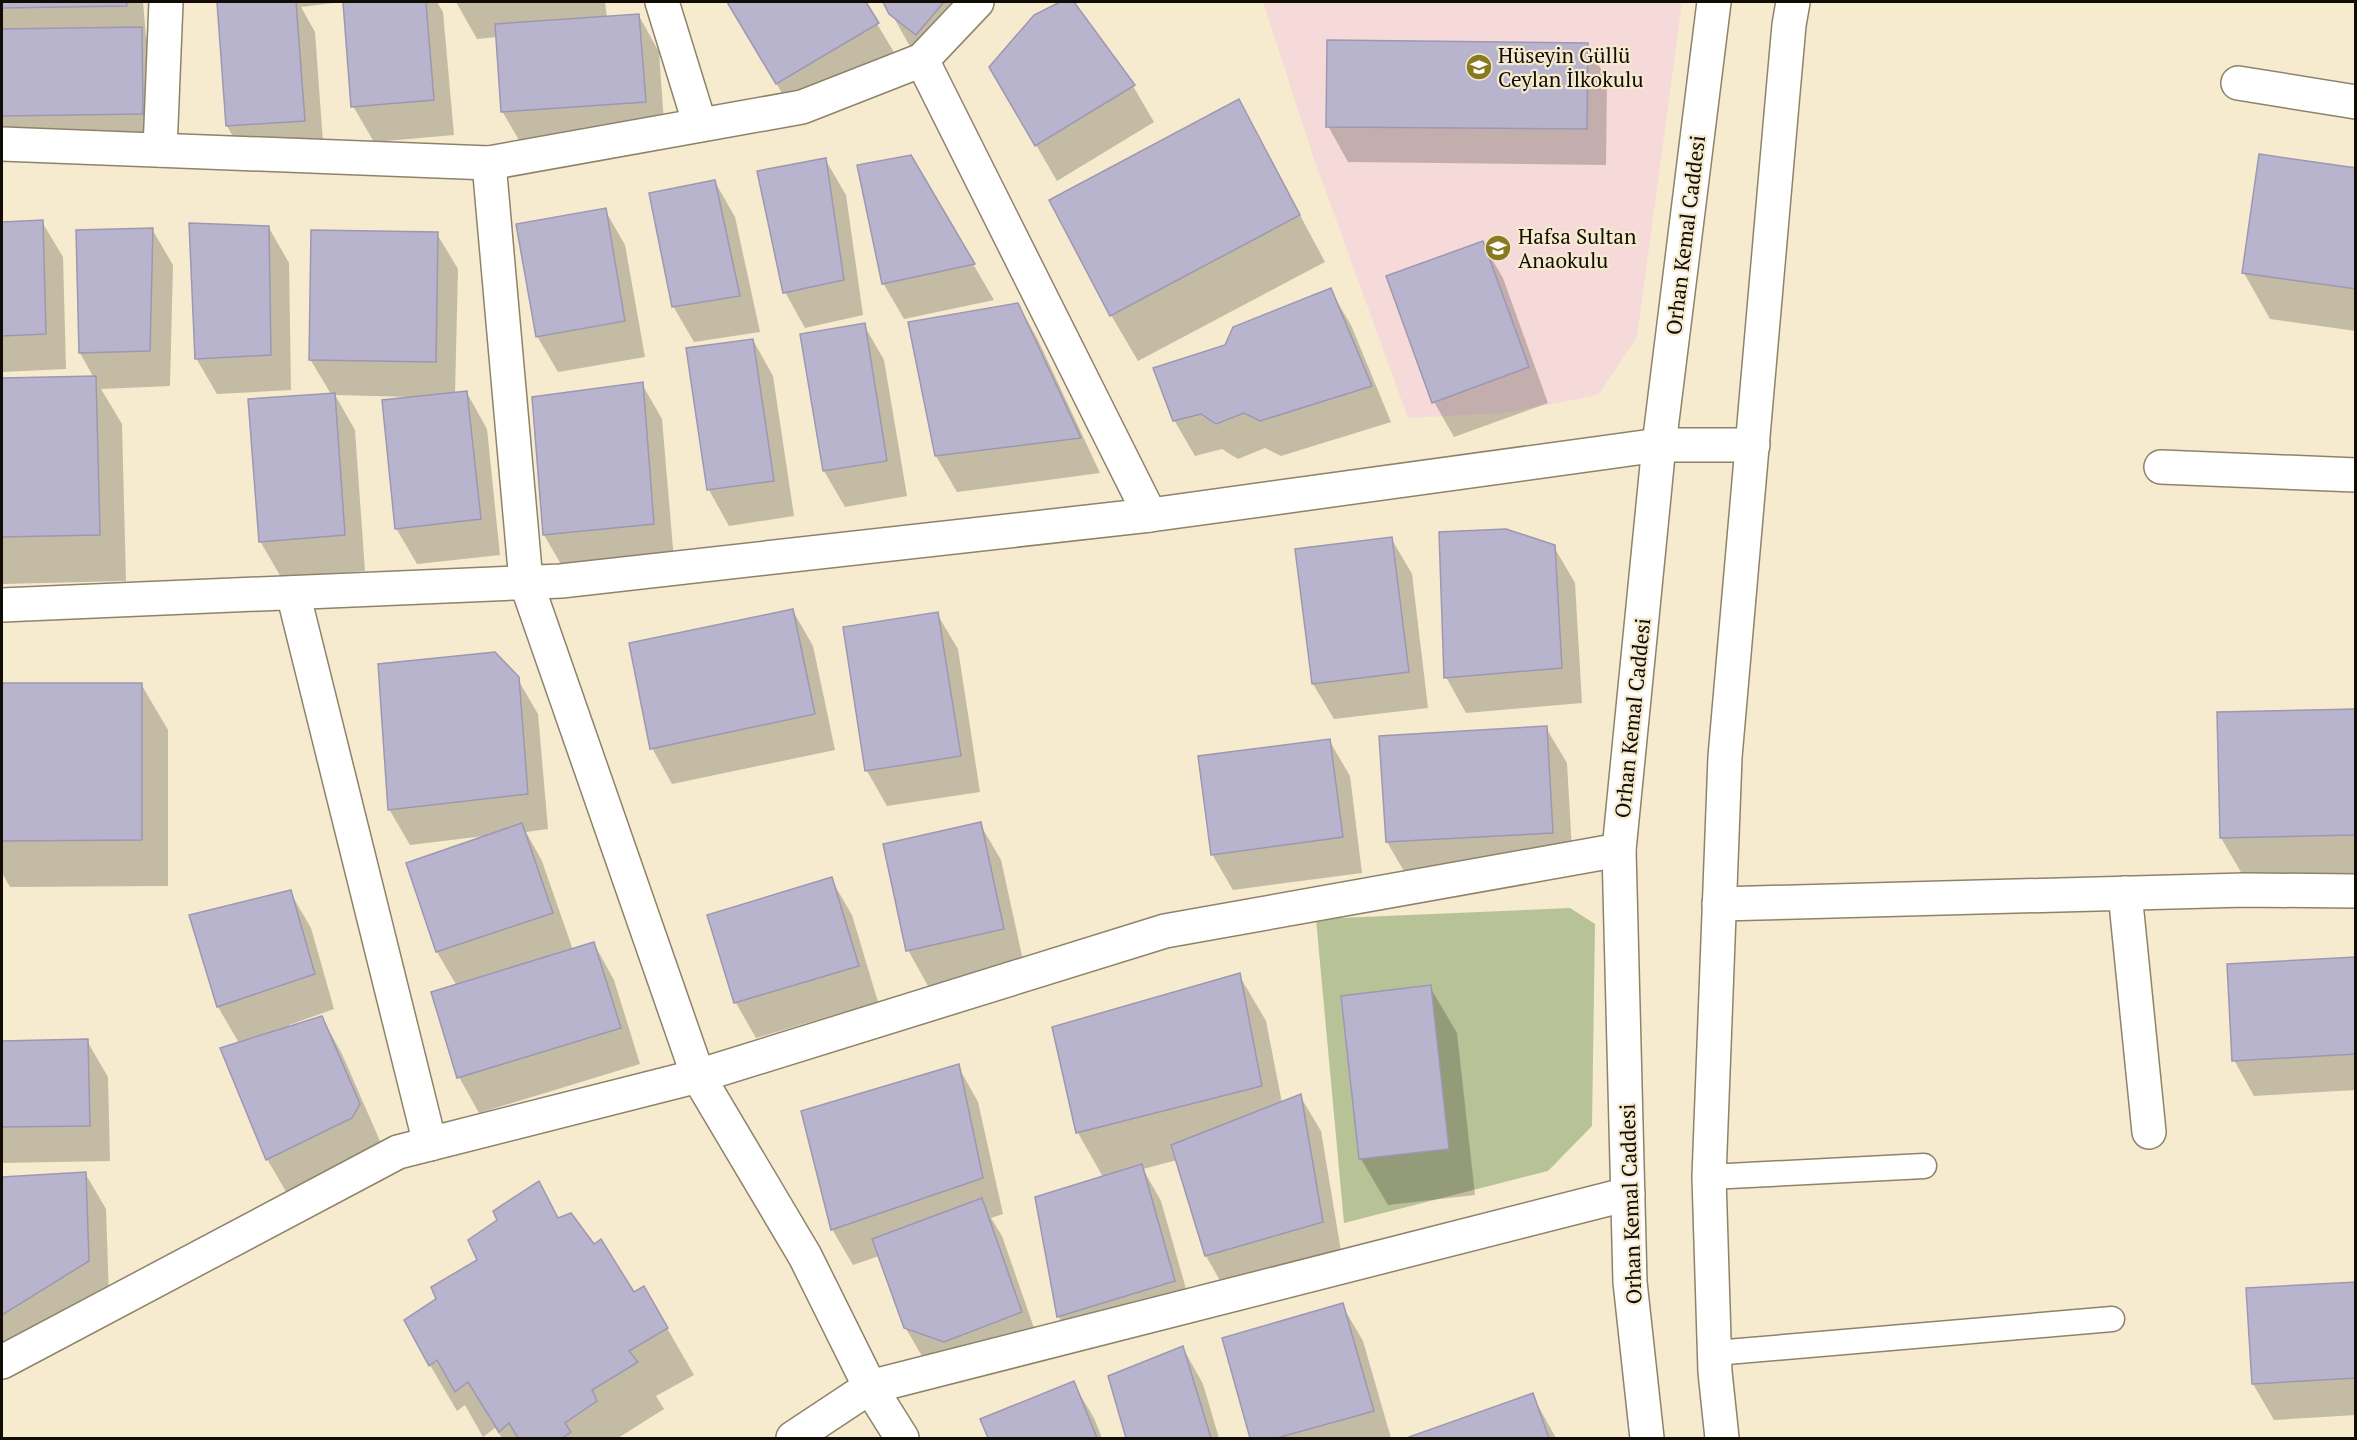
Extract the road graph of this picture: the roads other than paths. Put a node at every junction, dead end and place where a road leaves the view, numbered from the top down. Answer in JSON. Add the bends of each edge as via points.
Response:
{"nodes":[{"id":1,"x":166,"y":2,"type":"edge"},
{"id":2,"x":662,"y":2,"type":"edge"},
{"id":3,"x":977,"y":2,"type":"edge"},
{"id":4,"x":1714,"y":2,"type":"edge"},
{"id":5,"x":1793,"y":2,"type":"edge"},
{"id":6,"x":922,"y":60,"type":"junction"},
{"id":7,"x":2238,"y":83,"type":"dead end"},
{"id":8,"x":2355,"y":102,"type":"edge"},
{"id":9,"x":700,"y":125,"type":"junction"},
{"id":10,"x":2,"y":144,"type":"edge"},
{"id":11,"x":160,"y":150,"type":"junction"},
{"id":12,"x":489,"y":162,"type":"junction"},
{"id":13,"x":1659,"y":445,"type":"junction"},
{"id":14,"x":1753,"y":445,"type":"junction"},
{"id":15,"x":2161,"y":467,"type":"dead end"},
{"id":16,"x":2355,"y":475,"type":"edge"},
{"id":17,"x":1150,"y":515,"type":"junction"},
{"id":18,"x":526,"y":582,"type":"junction"},
{"id":19,"x":293,"y":592,"type":"junction"},
{"id":20,"x":2,"y":605,"type":"edge"},
{"id":21,"x":1619,"y":850,"type":"junction"},
{"id":22,"x":2355,"y":891,"type":"edge"},
{"id":23,"x":2125,"y":893,"type":"junction"},
{"id":24,"x":1719,"y":904,"type":"junction"},
{"id":25,"x":698,"y":1076,"type":"junction"},
{"id":26,"x":2149,"y":1132,"type":"dead end"},
{"id":27,"x":430,"y":1144,"type":"junction"},
{"id":28,"x":1924,"y":1166,"type":"dead end"},
{"id":29,"x":1709,"y":1177,"type":"junction"},
{"id":30,"x":1628,"y":1194,"type":"junction"},
{"id":31,"x":2112,"y":1319,"type":"dead end"},
{"id":32,"x":1715,"y":1353,"type":"junction"},
{"id":33,"x":2,"y":1362,"type":"edge"},
{"id":34,"x":870,"y":1386,"type":"junction"},
{"id":35,"x":793,"y":1438,"type":"edge"},
{"id":36,"x":902,"y":1438,"type":"edge"},
{"id":37,"x":1647,"y":1438,"type":"edge"},
{"id":38,"x":1722,"y":1438,"type":"edge"}],
"edges":[{"from":1,"to":11,"type":"street"},
{"from":2,"to":9,"type":"street"},
{"from":3,"to":6,"type":"street"},
{"from":4,"to":13,"type":"street","name":"Orhan Kemal Caddesi"},
{"from":5,"to":14,"type":"street"},
{"from":6,"to":9,"type":"street","via":[[802,107]]},
{"from":6,"to":17,"type":"street"},
{"from":7,"to":8,"type":"street"},
{"from":9,"to":12,"type":"street"},
{"from":10,"to":11,"type":"street"},
{"from":11,"to":12,"type":"street"},
{"from":12,"to":18,"type":"street"},
{"from":13,"to":14,"type":"street"},
{"from":13,"to":17,"type":"street"},
{"from":13,"to":21,"type":"street","name":"Orhan Kemal Caddesi"},
{"from":14,"to":24,"type":"street","via":[[1725,757]]},
{"from":15,"to":16,"type":"street"},
{"from":17,"to":18,"type":"street"},
{"from":18,"to":19,"type":"street"},
{"from":18,"to":25,"type":"street"},
{"from":19,"to":20,"type":"street"},
{"from":19,"to":27,"type":"street"},
{"from":21,"to":25,"type":"street","via":[[1165,931]]},
{"from":21,"to":30,"type":"street","name":"Orhan Kemal Caddesi"},
{"from":22,"to":23,"type":"street"},
{"from":23,"to":24,"type":"street"},
{"from":23,"to":26,"type":"street"},
{"from":24,"to":29,"type":"street"},
{"from":25,"to":27,"type":"street"},
{"from":25,"to":34,"type":"street","via":[[805,1256]]},
{"from":27,"to":33,"type":"street","via":[[398,1152]]},
{"from":28,"to":29,"type":"lane"},
{"from":29,"to":32,"type":"street"},
{"from":30,"to":34,"type":"street"},
{"from":30,"to":37,"type":"street","name":"Orhan Kemal Caddesi","via":[[1630,1282]]},
{"from":31,"to":32,"type":"lane"},
{"from":32,"to":38,"type":"street"},
{"from":34,"to":35,"type":"street"},
{"from":34,"to":36,"type":"street"}]}
